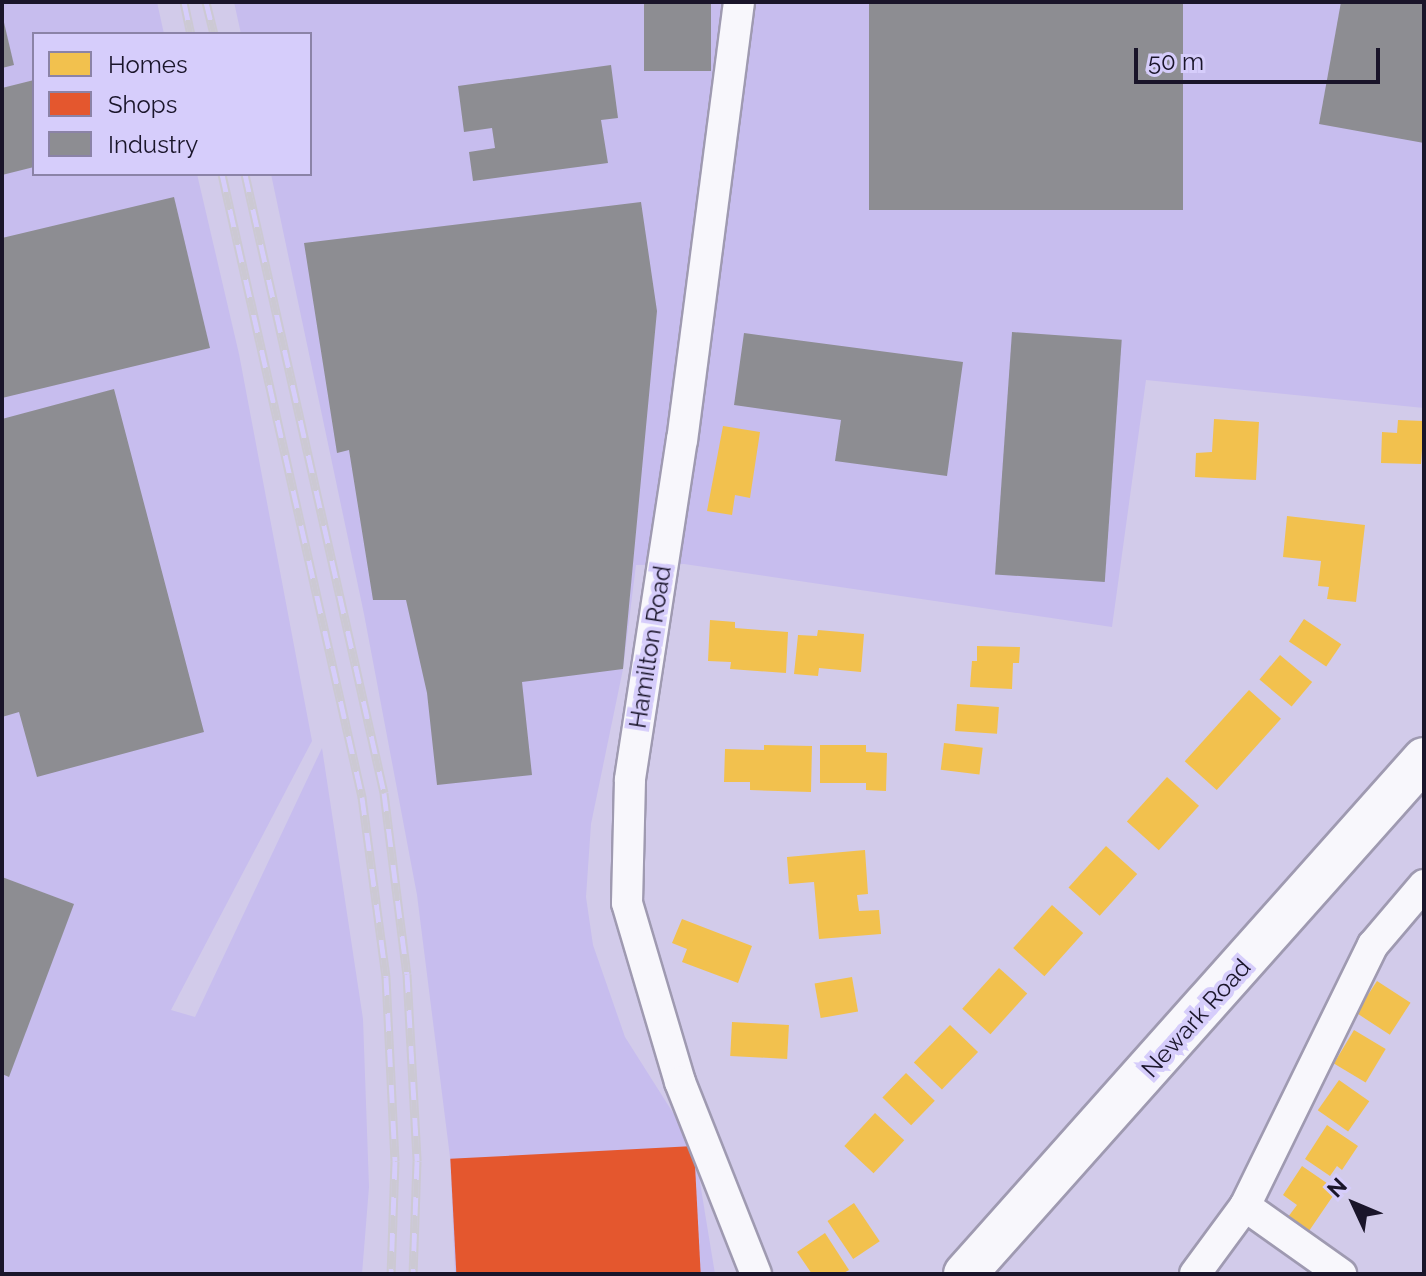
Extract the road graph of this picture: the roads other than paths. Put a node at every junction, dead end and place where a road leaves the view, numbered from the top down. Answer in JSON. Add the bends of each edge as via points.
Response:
{"nodes":[{"id":1,"x":739,"y":2,"type":"edge"},
{"id":2,"x":1424,"y":759,"type":"edge"},
{"id":3,"x":1424,"y":885,"type":"edge"},
{"id":4,"x":1245,"y":1206,"type":"junction"},
{"id":5,"x":756,"y":1274,"type":"edge"},
{"id":6,"x":965,"y":1274,"type":"edge"},
{"id":7,"x":1195,"y":1274,"type":"edge"},
{"id":8,"x":1341,"y":1274,"type":"edge"}],
"edges":[{"from":1,"to":5,"type":"street","name":"Hamilton Road","via":[[682,439],[630,780],[627,903],[680,1082]]},
{"from":2,"to":6,"type":"main road","name":"Newark Road"},
{"from":3,"to":4,"type":"street","via":[[1373,945]]},
{"from":4,"to":7,"type":"street"},
{"from":4,"to":8,"type":"street"}]}
